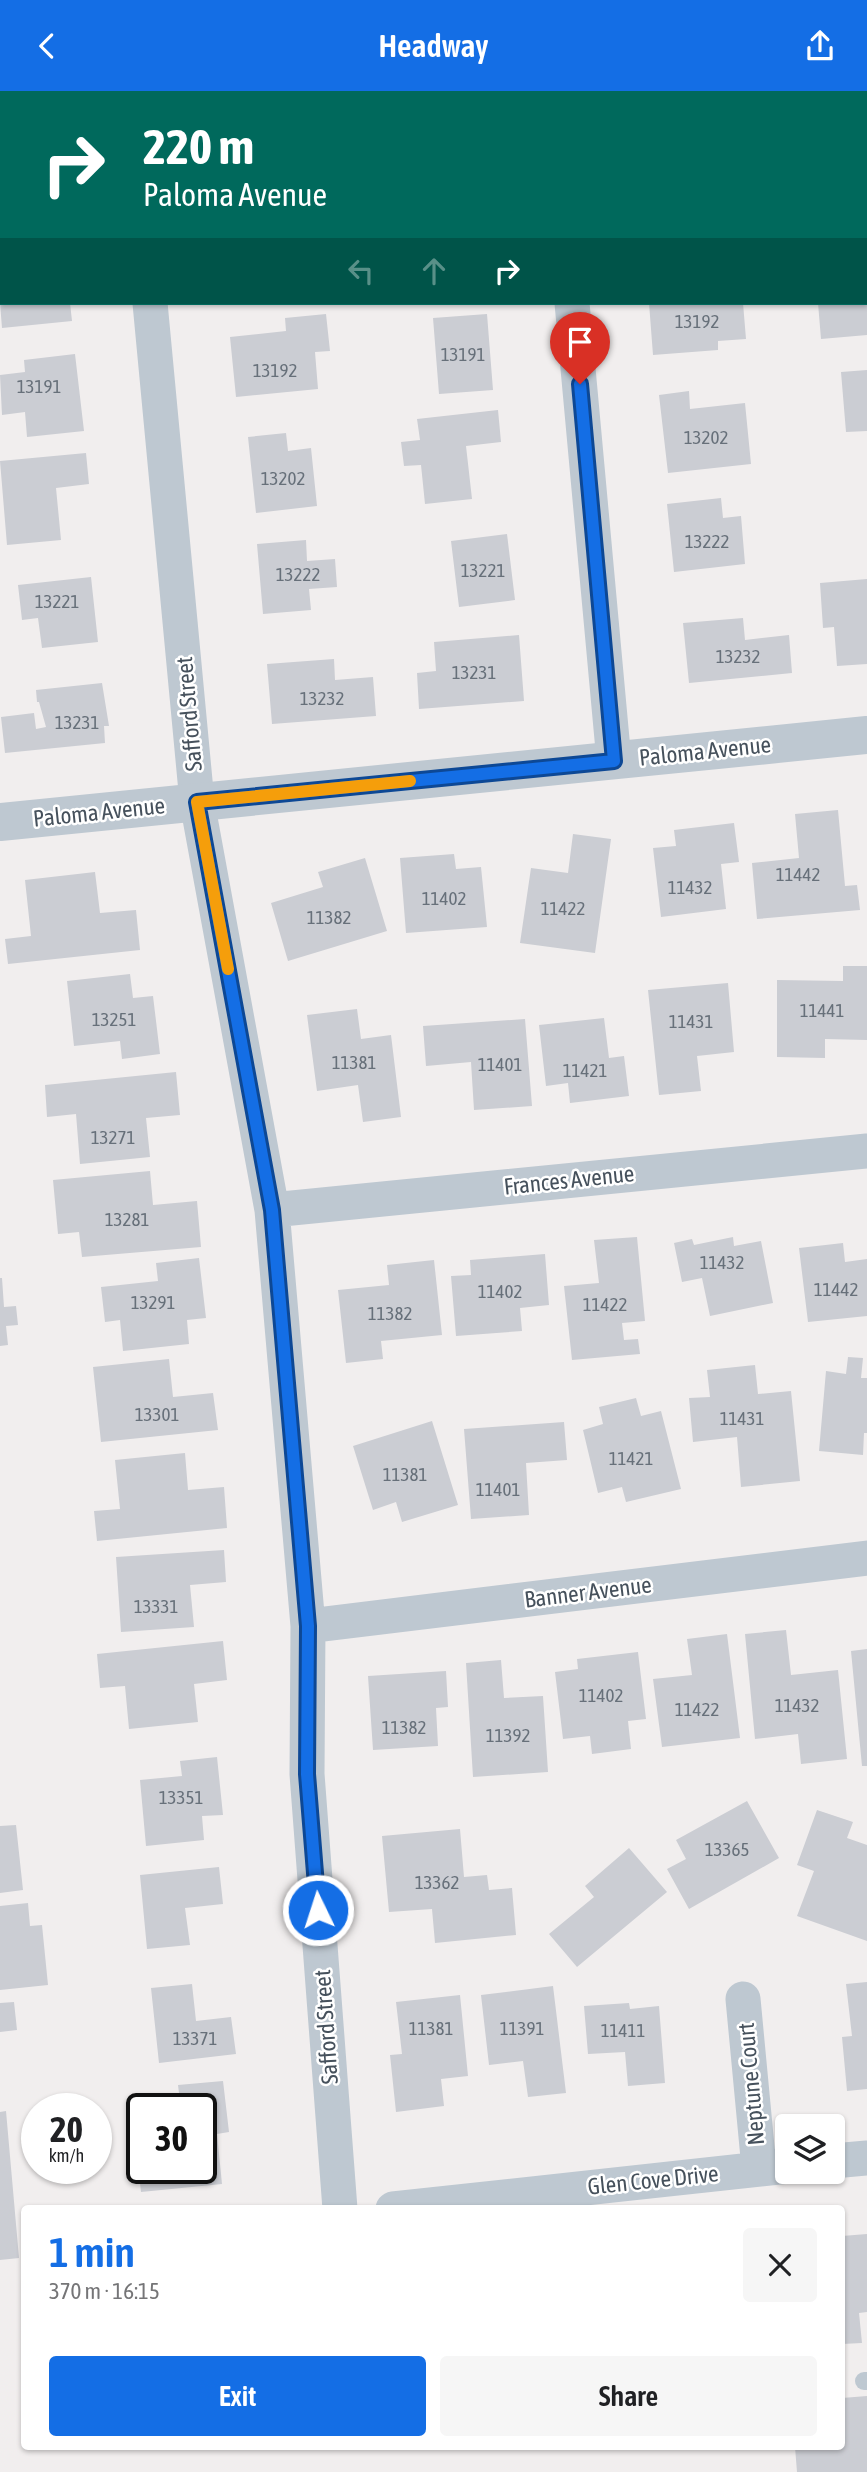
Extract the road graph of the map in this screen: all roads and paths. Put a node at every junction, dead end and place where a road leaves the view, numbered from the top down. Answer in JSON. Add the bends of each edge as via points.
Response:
{"nodes":[{"id":1,"x":150,"y":305,"type":"edge"},
{"id":2,"x":572,"y":305,"type":"edge"},
{"id":3,"x":867,"y":735,"type":"edge"},
{"id":4,"x":614,"y":761,"type":"junction"},
{"id":5,"x":197,"y":802,"type":"junction"},
{"id":6,"x":0,"y":822,"type":"edge"},
{"id":7,"x":867,"y":1151,"type":"edge"},
{"id":8,"x":272,"y":1210,"type":"junction"},
{"id":9,"x":867,"y":1558,"type":"edge"},
{"id":10,"x":308,"y":1626,"type":"junction"},
{"id":11,"x":743,"y":1999,"type":"dead end"},
{"id":12,"x":867,"y":2158,"type":"edge"},
{"id":13,"x":845,"y":2160,"type":"edge"},
{"id":14,"x":773,"y":2167,"type":"edge"},
{"id":15,"x":340,"y":2205,"type":"edge"},
{"id":16,"x":429,"y":2205,"type":"edge"}],
"edges":[{"from":1,"to":5,"type":"street","name":"Safford Street"},
{"from":2,"to":4,"type":"street"},
{"from":3,"to":4,"type":"street","name":"Paloma Avenue"},
{"from":4,"to":5,"type":"street","name":"Paloma Avenue"},
{"from":5,"to":6,"type":"street","name":"Paloma Avenue"},
{"from":5,"to":8,"type":"street","name":"Safford Street"},
{"from":7,"to":8,"type":"street","name":"Frances Avenue"},
{"from":8,"to":10,"type":"street","name":"Safford Street"},
{"from":9,"to":10,"type":"street","name":"Banner Avenue"},
{"from":10,"to":15,"type":"street","name":"Safford Street","via":[[307,1774]]},
{"from":11,"to":14,"type":"street","name":"Neptune Court"},
{"from":12,"to":13,"type":"street"},
{"from":14,"to":16,"type":"street","name":"Glen Cove Drive"}]}
